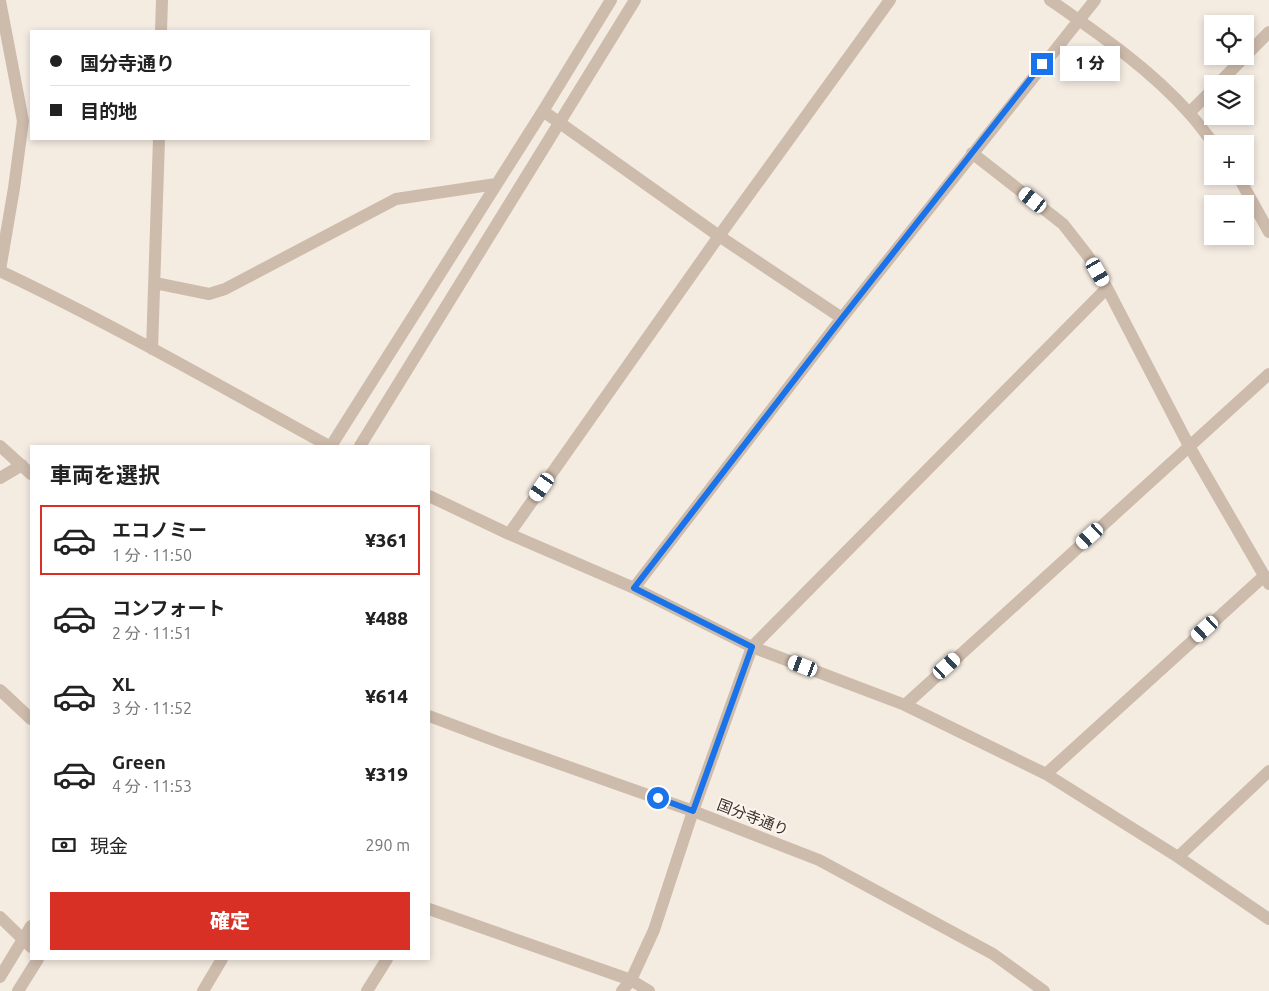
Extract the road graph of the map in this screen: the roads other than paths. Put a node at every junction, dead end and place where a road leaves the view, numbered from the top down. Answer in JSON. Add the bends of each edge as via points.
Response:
{"nodes":[{"id":1,"x":162,"y":0,"type":"edge"},
{"id":2,"x":611,"y":0,"type":"edge"},
{"id":3,"x":635,"y":0,"type":"edge"},
{"id":4,"x":890,"y":0,"type":"edge"},
{"id":5,"x":1050,"y":0,"type":"edge"},
{"id":6,"x":1094,"y":0,"type":"edge"},
{"id":7,"x":0,"y":1,"type":"edge"},
{"id":8,"x":1078,"y":19,"type":"junction"},
{"id":9,"x":161,"y":30,"type":"edge"},
{"id":10,"x":1269,"y":32,"type":"edge"},
{"id":11,"x":1227,"y":75,"type":"edge"},
{"id":12,"x":1204,"y":98,"type":"edge"},
{"id":13,"x":543,"y":111,"type":"junction"},
{"id":14,"x":1189,"y":113,"type":"junction"},
{"id":15,"x":559,"y":123,"type":"junction"},
{"id":16,"x":1207,"y":135,"type":"edge"},
{"id":17,"x":159,"y":140,"type":"edge"},
{"id":18,"x":972,"y":153,"type":"junction"},
{"id":19,"x":496,"y":184,"type":"junction"},
{"id":20,"x":1243,"y":185,"type":"edge"},
{"id":21,"x":1269,"y":232,"type":"edge"},
{"id":22,"x":719,"y":236,"type":"junction"},
{"id":23,"x":0,"y":270,"type":"edge"},
{"id":24,"x":155,"y":283,"type":"junction"},
{"id":25,"x":1107,"y":288,"type":"junction"},
{"id":26,"x":842,"y":318,"type":"junction"},
{"id":27,"x":152,"y":349,"type":"junction"},
{"id":28,"x":1269,"y":374,"type":"edge"},
{"id":29,"x":328,"y":445,"type":"edge"},
{"id":30,"x":331,"y":445,"type":"edge"},
{"id":31,"x":361,"y":445,"type":"edge"},
{"id":32,"x":0,"y":446,"type":"edge"},
{"id":33,"x":1189,"y":446,"type":"junction"},
{"id":34,"x":22,"y":465,"type":"junction"},
{"id":35,"x":30,"y":473,"type":"edge"},
{"id":36,"x":0,"y":478,"type":"edge"},
{"id":37,"x":430,"y":496,"type":"edge"},
{"id":38,"x":509,"y":534,"type":"junction"},
{"id":39,"x":1266,"y":580,"type":"edge"},
{"id":40,"x":634,"y":588,"type":"junction"},
{"id":41,"x":752,"y":647,"type":"junction"},
{"id":42,"x":0,"y":690,"type":"edge"},
{"id":43,"x":905,"y":705,"type":"junction"},
{"id":44,"x":430,"y":716,"type":"edge"},
{"id":45,"x":30,"y":718,"type":"edge"},
{"id":46,"x":1269,"y":771,"type":"edge"},
{"id":47,"x":1046,"y":774,"type":"junction"},
{"id":48,"x":693,"y":811,"type":"junction"},
{"id":49,"x":1178,"y":858,"type":"junction"},
{"id":50,"x":430,"y":909,"type":"edge"},
{"id":51,"x":0,"y":917,"type":"edge"},
{"id":52,"x":1269,"y":919,"type":"edge"},
{"id":53,"x":30,"y":930,"type":"edge"},
{"id":54,"x":27,"y":943,"type":"edge"},
{"id":55,"x":37,"y":960,"type":"edge"},
{"id":56,"x":221,"y":960,"type":"edge"},
{"id":57,"x":386,"y":960,"type":"edge"},
{"id":58,"x":0,"y":977,"type":"edge"},
{"id":59,"x":631,"y":980,"type":"junction"},
{"id":60,"x":18,"y":991,"type":"edge"},
{"id":61,"x":203,"y":991,"type":"edge"},
{"id":62,"x":367,"y":991,"type":"edge"},
{"id":63,"x":622,"y":991,"type":"edge"},
{"id":64,"x":649,"y":991,"type":"edge"},
{"id":65,"x":1044,"y":991,"type":"edge"}],
"edges":[{"from":1,"to":9,"type":"street"},
{"from":2,"to":13,"type":"street"},
{"from":3,"to":15,"type":"street"},
{"from":4,"to":22,"type":"street"},
{"from":5,"to":8,"type":"street"},
{"from":6,"to":8,"type":"street"},
{"from":7,"to":23,"type":"street","via":[[23,120]]},
{"from":8,"to":14,"type":"street","via":[[1120,50]]},
{"from":8,"to":18,"type":"street"},
{"from":10,"to":11,"type":"street"},
{"from":12,"to":14,"type":"street"},
{"from":13,"to":15,"type":"street"},
{"from":13,"to":19,"type":"street"},
{"from":14,"to":16,"type":"street"},
{"from":15,"to":22,"type":"street"},
{"from":15,"to":31,"type":"street"},
{"from":17,"to":24,"type":"street"},
{"from":18,"to":25,"type":"street","via":[[1063,224]]},
{"from":18,"to":26,"type":"street"},
{"from":19,"to":24,"type":"street","via":[[396,200],[225,289],[209,294]]},
{"from":19,"to":30,"type":"street"},
{"from":20,"to":21,"type":"street"},
{"from":22,"to":26,"type":"street"},
{"from":22,"to":38,"type":"street"},
{"from":23,"to":27,"type":"street"},
{"from":24,"to":27,"type":"street"},
{"from":25,"to":33,"type":"street"},
{"from":25,"to":41,"type":"street"},
{"from":26,"to":40,"type":"street"},
{"from":27,"to":29,"type":"street"},
{"from":28,"to":33,"type":"street"},
{"from":32,"to":34,"type":"street"},
{"from":33,"to":39,"type":"street"},
{"from":33,"to":43,"type":"street"},
{"from":34,"to":35,"type":"street"},
{"from":34,"to":36,"type":"street"},
{"from":37,"to":38,"type":"street"},
{"from":38,"to":40,"type":"street"},
{"from":39,"to":47,"type":"street"},
{"from":40,"to":41,"type":"street"},
{"from":41,"to":43,"type":"street"},
{"from":41,"to":48,"type":"street"},
{"from":42,"to":45,"type":"street"},
{"from":43,"to":47,"type":"street"},
{"from":44,"to":48,"type":"street","name":"国分寺通り"},
{"from":46,"to":49,"type":"street"},
{"from":47,"to":49,"type":"street"},
{"from":48,"to":59,"type":"street","via":[[654,930]]},
{"from":48,"to":65,"type":"street","name":"国分寺通り","via":[[819,860],[992,954]]},
{"from":49,"to":52,"type":"street"},
{"from":50,"to":59,"type":"street"},
{"from":51,"to":54,"type":"street"},
{"from":53,"to":54,"type":"street"},
{"from":54,"to":58,"type":"street"},
{"from":55,"to":60,"type":"street"},
{"from":56,"to":61,"type":"street"},
{"from":57,"to":62,"type":"street"},
{"from":59,"to":63,"type":"street"},
{"from":59,"to":64,"type":"street"}]}
